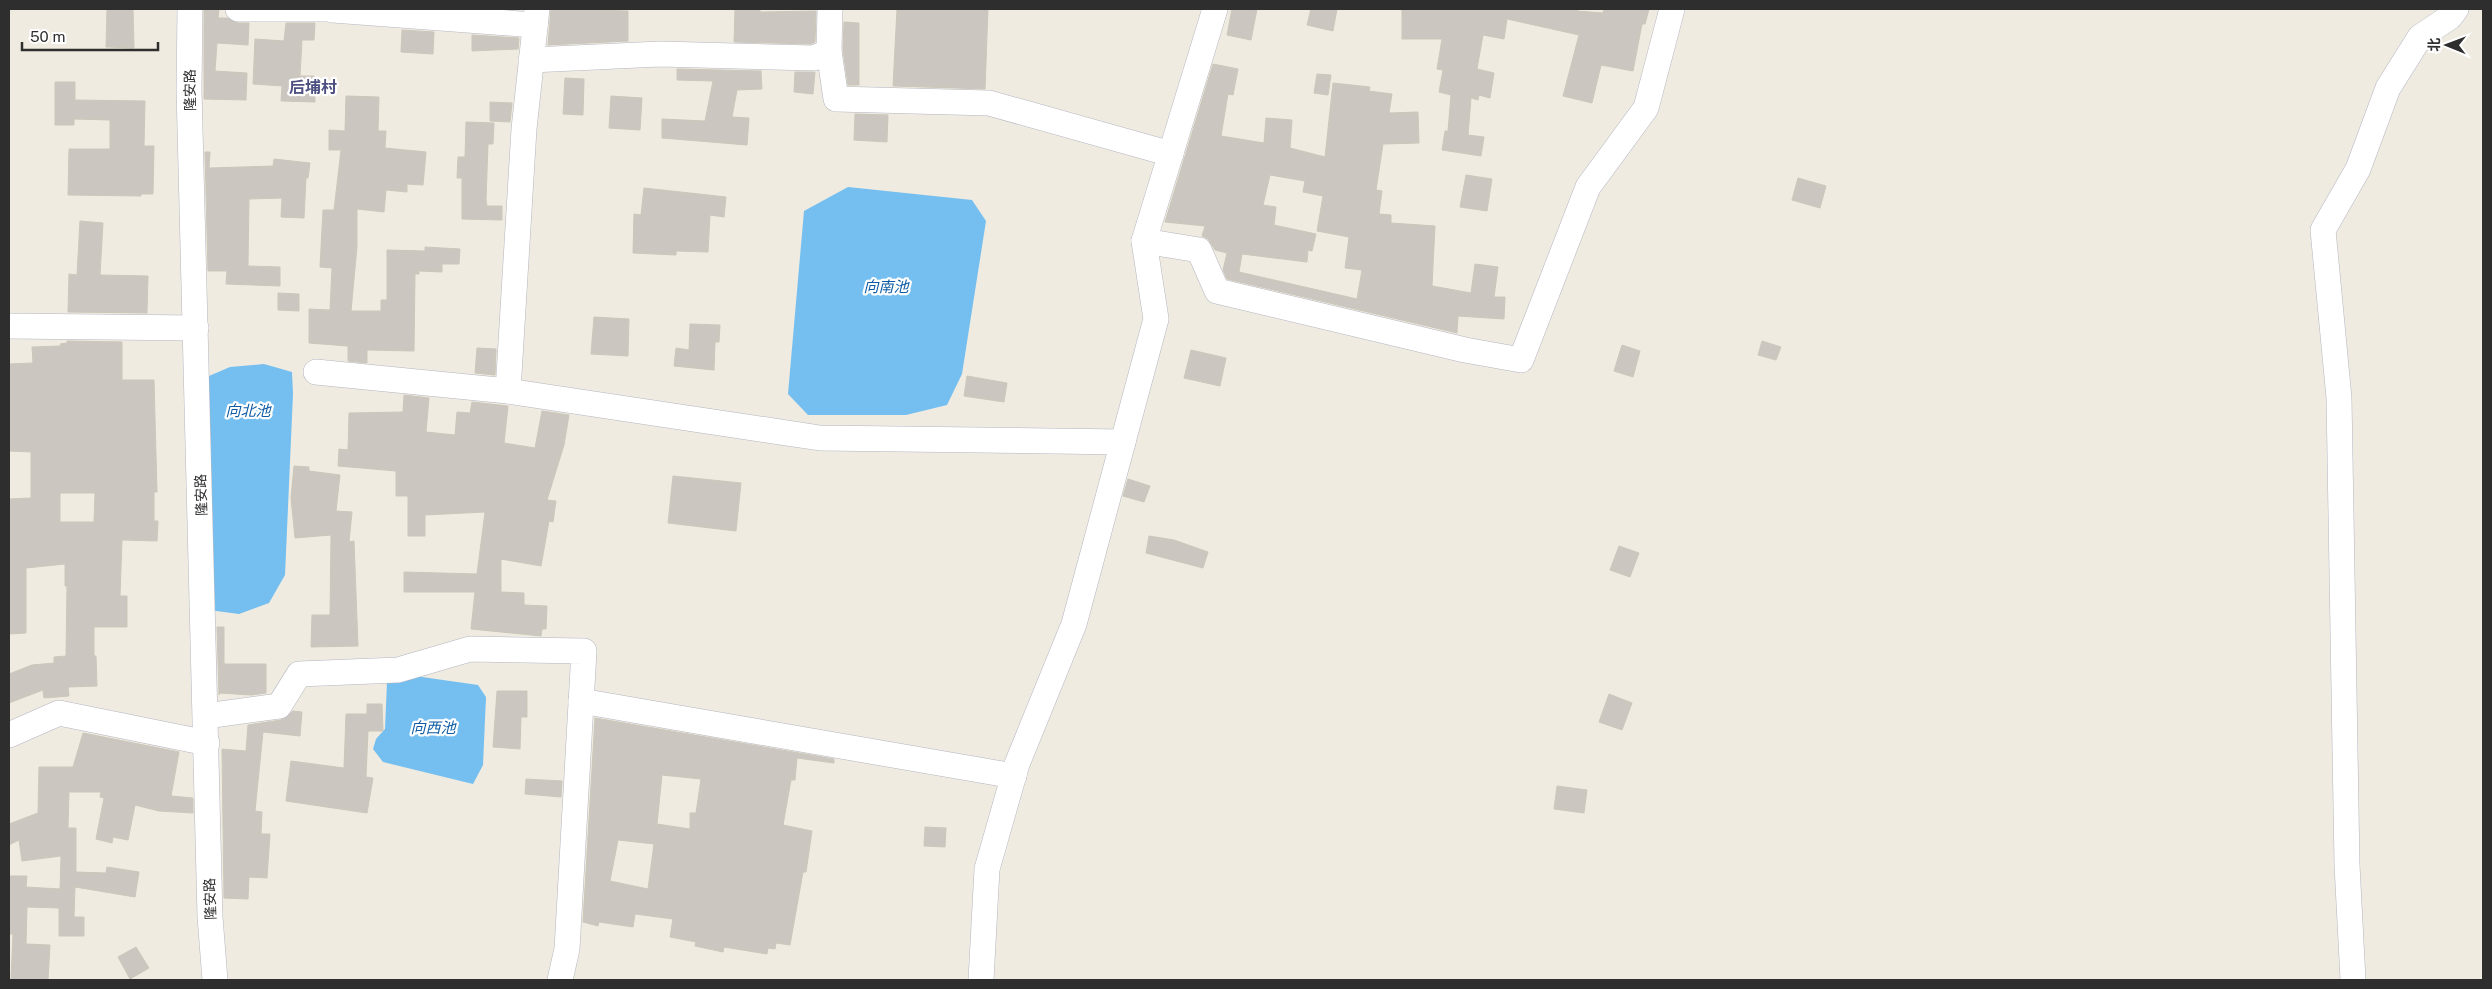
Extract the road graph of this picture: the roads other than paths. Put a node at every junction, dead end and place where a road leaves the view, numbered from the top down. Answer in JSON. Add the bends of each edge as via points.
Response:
{"nodes":[{"id":1,"x":190,"y":9,"type":"edge"},
{"id":2,"x":238,"y":9,"type":"edge"},
{"id":3,"x":830,"y":9,"type":"edge"},
{"id":4,"x":1215,"y":9,"type":"edge"},
{"id":5,"x":1672,"y":9,"type":"edge"},
{"id":6,"x":2456,"y":9,"type":"edge"},
{"id":7,"x":333,"y":10,"type":"edge"},
{"id":8,"x":536,"y":17,"type":"edge"},
{"id":9,"x":829,"y":51,"type":"junction"},
{"id":10,"x":531,"y":60,"type":"junction"},
{"id":11,"x":1171,"y":154,"type":"junction"},
{"id":12,"x":1144,"y":241,"type":"junction"},
{"id":13,"x":9,"y":326,"type":"edge"},
{"id":14,"x":196,"y":328,"type":"junction"},
{"id":15,"x":316,"y":372,"type":"dead end"},
{"id":16,"x":508,"y":391,"type":"junction"},
{"id":17,"x":1123,"y":442,"type":"junction"},
{"id":18,"x":581,"y":701,"type":"junction"},
{"id":19,"x":206,"y":716,"type":"junction"},
{"id":20,"x":9,"y":735,"type":"edge"},
{"id":21,"x":207,"y":743,"type":"junction"},
{"id":22,"x":1014,"y":776,"type":"junction"},
{"id":23,"x":215,"y":980,"type":"edge"},
{"id":24,"x":560,"y":980,"type":"edge"},
{"id":25,"x":981,"y":980,"type":"edge"},
{"id":26,"x":2353,"y":980,"type":"edge"}],
"edges":[{"from":1,"to":14,"type":"street","name":"隆安路","via":[[189,89]]},
{"from":2,"to":7,"type":"street"},
{"from":3,"to":9,"type":"street"},
{"from":4,"to":11,"type":"street"},
{"from":5,"to":12,"type":"street","via":[[1646,108],[1588,187],[1521,360],[1217,291],[1199,250]]},
{"from":6,"to":26,"type":"street","via":[[2450,17],[2420,37],[2388,88],[2358,170],[2323,230],[2339,398],[2347,855]]},
{"from":7,"to":8,"type":"street"},
{"from":8,"to":10,"type":"street"},
{"from":9,"to":10,"type":"street","via":[[814,58],[660,54]]},
{"from":9,"to":11,"type":"street","via":[[836,99],[989,103]]},
{"from":10,"to":16,"type":"street"},
{"from":11,"to":12,"type":"street"},
{"from":12,"to":17,"type":"street","via":[[1156,320]]},
{"from":13,"to":14,"type":"street"},
{"from":14,"to":19,"type":"street","name":"隆安路"},
{"from":15,"to":16,"type":"street"},
{"from":16,"to":17,"type":"street","via":[[820,438]]},
{"from":17,"to":22,"type":"street","via":[[1074,624]]},
{"from":18,"to":19,"type":"street","via":[[584,651],[470,648],[398,670],[298,674],[280,706]]},
{"from":18,"to":22,"type":"street"},
{"from":18,"to":24,"type":"street","via":[[567,949]]},
{"from":19,"to":21,"type":"street","name":"隆安路"},
{"from":20,"to":21,"type":"street","via":[[59,713]]},
{"from":21,"to":23,"type":"street","name":"隆安路","via":[[210,918]]},
{"from":22,"to":25,"type":"street","via":[[987,869]]}]}
